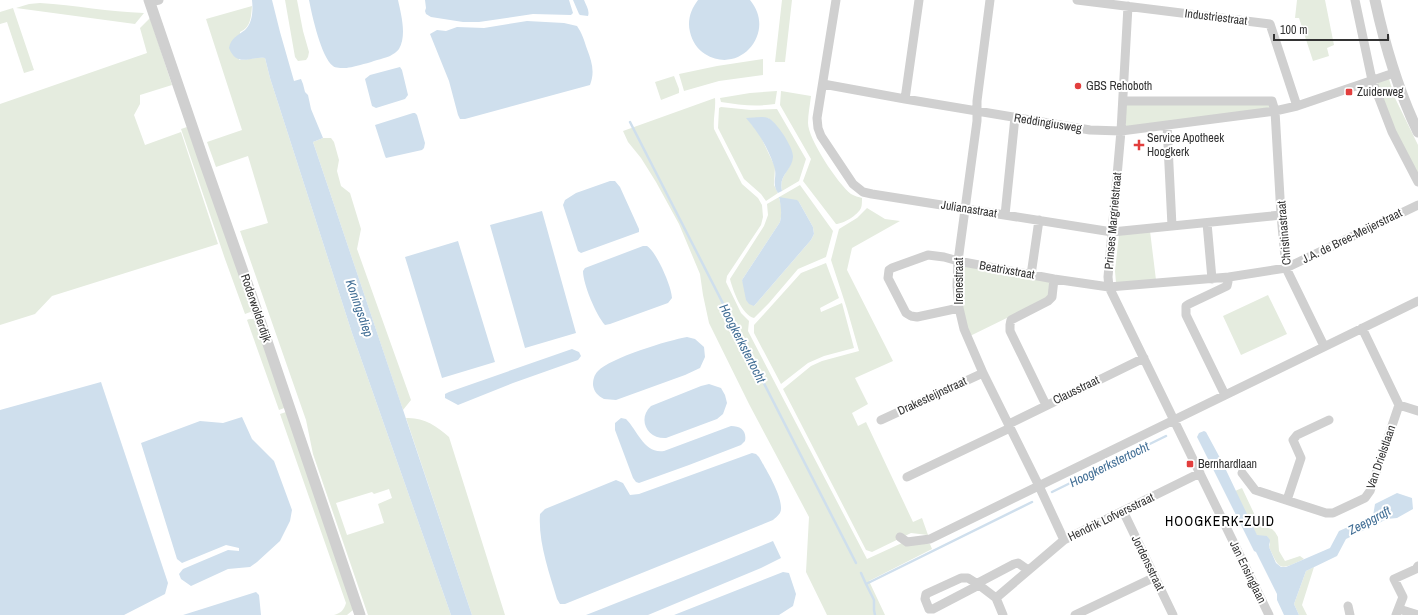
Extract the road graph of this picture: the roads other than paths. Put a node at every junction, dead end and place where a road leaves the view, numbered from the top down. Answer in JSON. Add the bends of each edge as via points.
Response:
{"nodes":[{"id":1,"x":836,"y":0,"type":"edge"},
{"id":2,"x":919,"y":0,"type":"edge"},
{"id":3,"x":990,"y":0,"type":"edge"},
{"id":4,"x":1077,"y":0,"type":"edge"},
{"id":5,"x":1355,"y":0,"type":"edge"},
{"id":6,"x":1375,"y":0,"type":"edge"},
{"id":7,"x":153,"y":1,"type":"edge"},
{"id":8,"x":1128,"y":6,"type":"junction"},
{"id":9,"x":1394,"y":73,"type":"junction"},
{"id":10,"x":1372,"y":80,"type":"junction"},
{"id":11,"x":823,"y":84,"type":"junction"},
{"id":12,"x":905,"y":99,"type":"junction"},
{"id":13,"x":1123,"y":101,"type":"junction"},
{"id":14,"x":1297,"y":106,"type":"junction"},
{"id":15,"x":977,"y":111,"type":"junction"},
{"id":16,"x":1275,"y":111,"type":"junction"},
{"id":17,"x":1015,"y":117,"type":"junction"},
{"id":18,"x":1167,"y":125,"type":"junction"},
{"id":19,"x":1121,"y":131,"type":"junction"},
{"id":20,"x":1418,"y":132,"type":"edge"},
{"id":21,"x":1418,"y":182,"type":"edge"},
{"id":22,"x":1418,"y":204,"type":"edge"},
{"id":23,"x":965,"y":209,"type":"junction"},
{"id":24,"x":1005,"y":215,"type":"junction"},
{"id":25,"x":1281,"y":215,"type":"junction"},
{"id":26,"x":1039,"y":220,"type":"junction"},
{"id":27,"x":1207,"y":223,"type":"junction"},
{"id":28,"x":1172,"y":226,"type":"junction"},
{"id":29,"x":1112,"y":232,"type":"junction"},
{"id":30,"x":958,"y":261,"type":"junction"},
{"id":31,"x":1286,"y":268,"type":"junction"},
{"id":32,"x":1031,"y":274,"type":"junction"},
{"id":33,"x":1229,"y":277,"type":"junction"},
{"id":34,"x":1054,"y":279,"type":"junction"},
{"id":35,"x":1212,"y":279,"type":"junction"},
{"id":36,"x":1109,"y":287,"type":"junction"},
{"id":37,"x":1418,"y":301,"type":"edge"},
{"id":38,"x":959,"y":308,"type":"junction"},
{"id":39,"x":1362,"y":328,"type":"junction"},
{"id":40,"x":1324,"y":346,"type":"junction"},
{"id":41,"x":1144,"y":358,"type":"junction"},
{"id":42,"x":983,"y":373,"type":"junction"},
{"id":43,"x":1225,"y":395,"type":"junction"},
{"id":44,"x":1046,"y":405,"type":"junction"},
{"id":45,"x":1399,"y":405,"type":"junction"},
{"id":46,"x":1418,"y":411,"type":"edge"},
{"id":47,"x":881,"y":420,"type":"dead end"},
{"id":48,"x":1174,"y":420,"type":"junction"},
{"id":49,"x":1329,"y":420,"type":"dead end"},
{"id":50,"x":1010,"y":426,"type":"junction"},
{"id":51,"x":1200,"y":473,"type":"junction"},
{"id":52,"x":1242,"y":473,"type":"dead end"},
{"id":53,"x":907,"y":477,"type":"dead end"},
{"id":54,"x":1039,"y":486,"type":"junction"},
{"id":55,"x":1287,"y":500,"type":"junction"},
{"id":56,"x":1123,"y":511,"type":"junction"},
{"id":57,"x":900,"y":537,"type":"dead end"},
{"id":58,"x":1064,"y":540,"type":"junction"},
{"id":59,"x":1418,"y":566,"type":"edge"},
{"id":60,"x":1028,"y":570,"type":"junction"},
{"id":61,"x":1155,"y":577,"type":"junction"},
{"id":62,"x":977,"y":584,"type":"junction"},
{"id":63,"x":996,"y":598,"type":"junction"},
{"id":64,"x":1397,"y":612,"type":"edge"},
{"id":65,"x":1418,"y":614,"type":"edge"},
{"id":66,"x":360,"y":615,"type":"edge"},
{"id":67,"x":1003,"y":615,"type":"edge"},
{"id":68,"x":1075,"y":615,"type":"edge"},
{"id":69,"x":1173,"y":615,"type":"edge"},
{"id":70,"x":1269,"y":615,"type":"edge"}],
"edges":[{"from":1,"to":11,"type":"street","name":"Julianastraat"},
{"from":2,"to":12,"type":"street"},
{"from":3,"to":15,"type":"street","name":"Irenestraat"},
{"from":4,"to":8,"type":"street","name":"Industriestraat"},
{"from":5,"to":10,"type":"street"},
{"from":6,"to":9,"type":"street"},
{"from":7,"to":66,"type":"street","name":"Roderwolderdijk","via":[[204,161],[256,306]]},
{"from":8,"to":13,"type":"street","name":"Prinses Margrietstraat"},
{"from":8,"to":14,"type":"street","name":"Industriestraat","via":[[1270,24]]},
{"from":9,"to":10,"type":"street","name":"Reddingiusweg"},
{"from":9,"to":20,"type":"street"},
{"from":10,"to":14,"type":"street","name":"Reddingiusweg"},
{"from":10,"to":21,"type":"street","via":[[1392,132]]},
{"from":11,"to":12,"type":"street","name":"Reddingiusweg"},
{"from":11,"to":23,"type":"street","name":"Julianastraat","via":[[818,128],[853,184],[872,194]]},
{"from":12,"to":15,"type":"street","name":"Reddingiusweg"},
{"from":13,"to":16,"type":"street","via":[[1272,101]]},
{"from":13,"to":19,"type":"street","name":"Prinses Margrietstraat"},
{"from":14,"to":16,"type":"street","name":"Reddingiusweg"},
{"from":15,"to":17,"type":"street","name":"Reddingiusweg"},
{"from":15,"to":23,"type":"street","name":"Irenestraat"},
{"from":16,"to":18,"type":"street","name":"Reddingiusweg"},
{"from":16,"to":25,"type":"street","name":"Christinastraat"},
{"from":17,"to":19,"type":"street","name":"Reddingiusweg","via":[[1090,130]]},
{"from":17,"to":24,"type":"street"},
{"from":18,"to":19,"type":"street","name":"Reddingiusweg"},
{"from":18,"to":28,"type":"street"},
{"from":19,"to":29,"type":"street","name":"Prinses Margrietstraat"},
{"from":22,"to":31,"type":"street","name":"J.A. de Bree-Meijerstraat"},
{"from":23,"to":24,"type":"street","name":"Julianastraat"},
{"from":23,"to":30,"type":"street","name":"Irenestraat"},
{"from":24,"to":26,"type":"street","name":"Julianastraat"},
{"from":25,"to":27,"type":"street","name":"Julianastraat"},
{"from":25,"to":31,"type":"street","name":"Christinastraat"},
{"from":26,"to":29,"type":"street","name":"Julianastraat"},
{"from":26,"to":32,"type":"street"},
{"from":27,"to":28,"type":"street","name":"Julianastraat"},
{"from":27,"to":35,"type":"street"},
{"from":28,"to":29,"type":"street","name":"Julianastraat"},
{"from":29,"to":36,"type":"street","name":"Prinses Margrietstraat"},
{"from":30,"to":32,"type":"street","name":"Beatrixstraat"},
{"from":30,"to":38,"type":"street","name":"Irenestraat"},
{"from":30,"to":38,"type":"street","name":"Beatrixstraat","via":[[928,255],[892,268],[889,270],[888,278],[906,313],[911,316]]},
{"from":31,"to":33,"type":"street","name":"J.A. de Bree-Meijerstraat"},
{"from":31,"to":40,"type":"street","name":"Christinastraat"},
{"from":32,"to":34,"type":"street","name":"Beatrixstraat"},
{"from":33,"to":35,"type":"street","name":"Beatrixstraat"},
{"from":33,"to":43,"type":"street","via":[[1227,286],[1189,304],[1185,310]]},
{"from":34,"to":36,"type":"street","name":"Beatrixstraat"},
{"from":34,"to":44,"type":"street","via":[[1052,297],[1011,320],[1010,325],[1010,331]]},
{"from":35,"to":36,"type":"street","name":"Beatrixstraat"},
{"from":36,"to":41,"type":"street","name":"Prinses Margrietstraat"},
{"from":37,"to":39,"type":"street"},
{"from":38,"to":42,"type":"street","name":"Irenestraat","via":[[964,329]]},
{"from":39,"to":40,"type":"street"},
{"from":39,"to":45,"type":"street"},
{"from":40,"to":43,"type":"street"},
{"from":41,"to":44,"type":"street","name":"Clausstraat"},
{"from":41,"to":48,"type":"street","name":"Prinses Margrietstraat"},
{"from":42,"to":47,"type":"street","name":"Drakesteijnstraat"},
{"from":42,"to":50,"type":"street","name":"Irenestraat"},
{"from":43,"to":48,"type":"street"},
{"from":44,"to":50,"type":"street","name":"Clausstraat"},
{"from":45,"to":46,"type":"street"},
{"from":45,"to":55,"type":"street","name":"Van Drielstlaan","via":[[1370,491],[1365,498],[1333,513]]},
{"from":48,"to":51,"type":"street","name":"Jan Ensinglaan"},
{"from":48,"to":54,"type":"street"},
{"from":49,"to":55,"type":"street","via":[[1297,435],[1293,440],[1301,458]]},
{"from":50,"to":53,"type":"street","name":"Clausstraat"},
{"from":50,"to":54,"type":"street","name":"Irenestraat"},
{"from":51,"to":56,"type":"street","name":"Hendrik Lofversstraat"},
{"from":51,"to":70,"type":"street","name":"Jan Ensinglaan"},
{"from":52,"to":55,"type":"street","name":"Van Drielstlaan","via":[[1255,490]]},
{"from":54,"to":57,"type":"street","via":[[930,539],[907,542]]},
{"from":54,"to":58,"type":"street","name":"Irenestraat"},
{"from":56,"to":58,"type":"street","name":"Hendrik Lofversstraat"},
{"from":56,"to":61,"type":"street","name":"Jordensstraat"},
{"from":58,"to":60,"type":"street","name":"Hendrik Lofversstraat"},
{"from":59,"to":64,"type":"street","via":[[1394,579],[1403,597]]},
{"from":60,"to":62,"type":"street","via":[[1018,563],[1014,564]]},
{"from":60,"to":63,"type":"street","name":"Hendrik Lofversstraat"},
{"from":61,"to":68,"type":"street"},
{"from":61,"to":69,"type":"street","name":"Jordensstraat"},
{"from":62,"to":62,"type":"street","via":[[933,609],[929,609],[926,594],[961,578],[968,578]]},
{"from":62,"to":63,"type":"street"},
{"from":63,"to":67,"type":"street"},
{"from":64,"to":65,"type":"street"}]}
